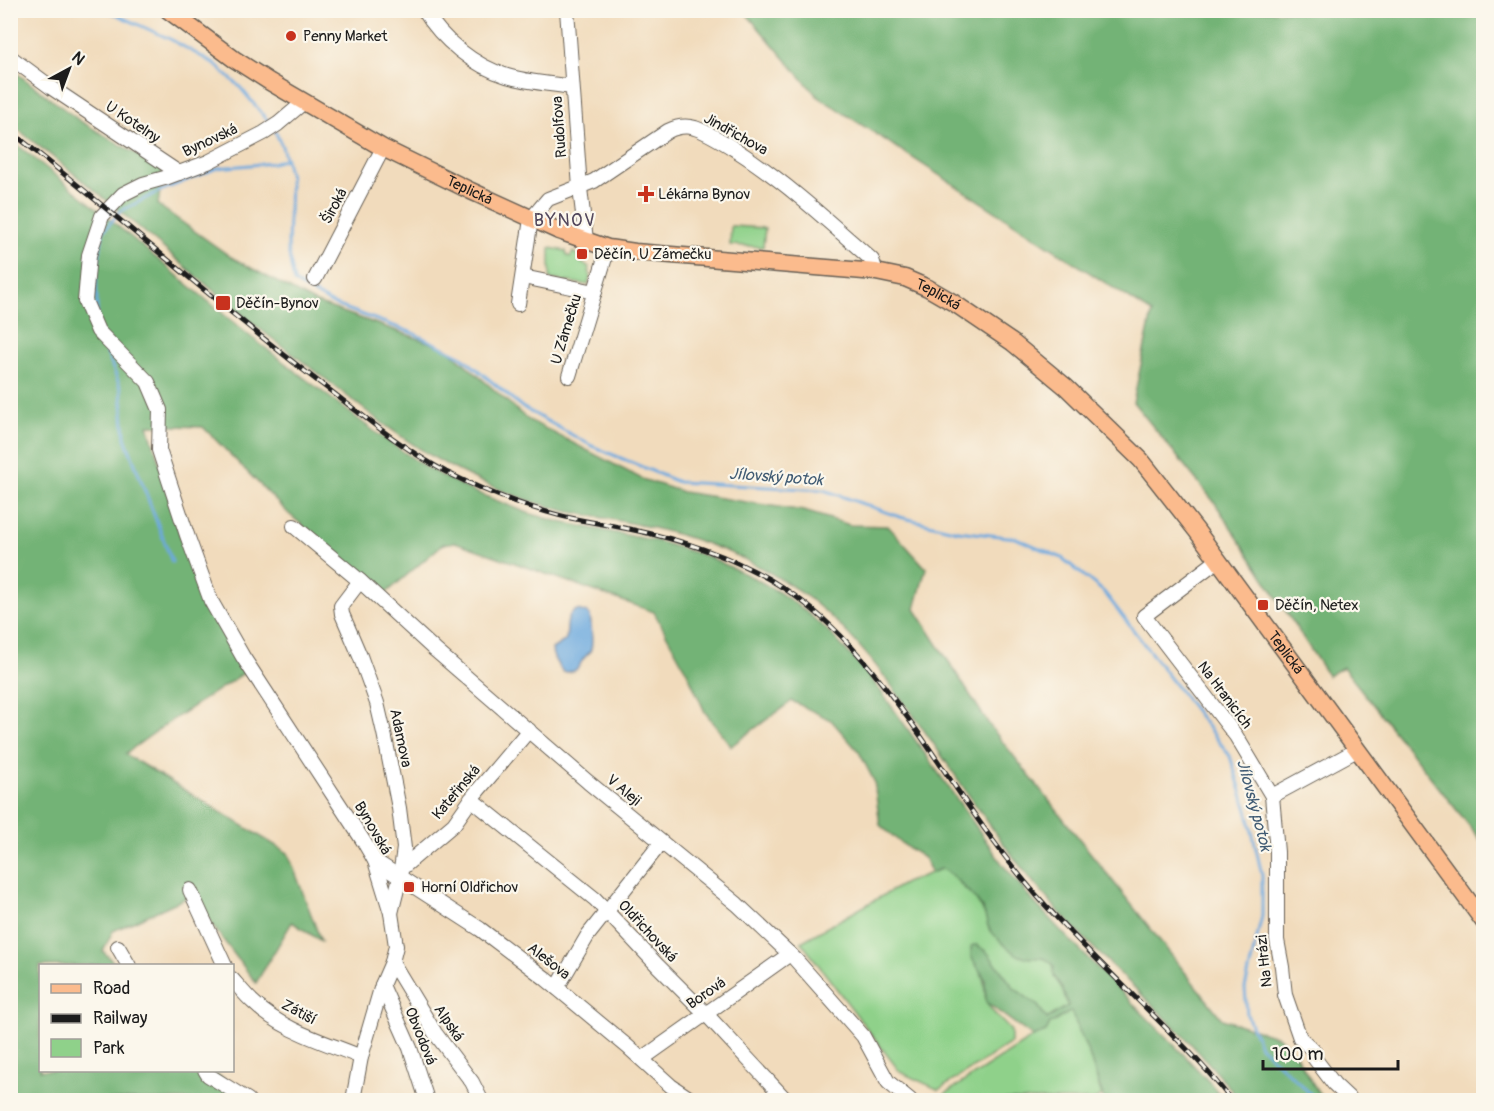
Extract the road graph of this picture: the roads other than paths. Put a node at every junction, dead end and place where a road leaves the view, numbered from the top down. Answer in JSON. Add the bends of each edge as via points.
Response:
{"nodes":[{"id":1,"x":168,"y":10,"type":"edge"},
{"id":2,"x":424,"y":10,"type":"edge"},
{"id":3,"x":567,"y":10,"type":"edge"},
{"id":4,"x":10,"y":57,"type":"edge"},
{"id":5,"x":572,"y":87,"type":"junction"},
{"id":6,"x":304,"y":102,"type":"junction"},
{"id":7,"x":383,"y":148,"type":"junction"},
{"id":8,"x":179,"y":173,"type":"junction"},
{"id":9,"x":579,"y":188,"type":"junction"},
{"id":10,"x":531,"y":219,"type":"junction"},
{"id":11,"x":586,"y":240,"type":"junction"},
{"id":12,"x":608,"y":248,"type":"junction"},
{"id":13,"x":876,"y":272,"type":"junction"},
{"id":14,"x":523,"y":277,"type":"junction"},
{"id":15,"x":315,"y":279,"type":"dead end"},
{"id":16,"x":595,"y":291,"type":"junction"},
{"id":17,"x":518,"y":304,"type":"dead end"},
{"id":18,"x":569,"y":376,"type":"dead end"},
{"id":19,"x":294,"y":526,"type":"dead end"},
{"id":20,"x":1218,"y":560,"type":"junction"},
{"id":21,"x":360,"y":581,"type":"junction"},
{"id":22,"x":529,"y":730,"type":"junction"},
{"id":23,"x":1357,"y":750,"type":"junction"},
{"id":24,"x":1272,"y":796,"type":"junction"},
{"id":25,"x":471,"y":799,"type":"junction"},
{"id":26,"x":661,"y":843,"type":"junction"},
{"id":27,"x":375,"y":861,"type":"junction"},
{"id":28,"x":401,"y":872,"type":"junction"},
{"id":29,"x":190,"y":890,"type":"dead end"},
{"id":30,"x":608,"y":912,"type":"junction"},
{"id":31,"x":391,"y":913,"type":"junction"},
{"id":32,"x":1484,"y":922,"type":"edge"},
{"id":33,"x":118,"y":947,"type":"dead end"},
{"id":34,"x":790,"y":954,"type":"junction"},
{"id":35,"x":392,"y":962,"type":"junction"},
{"id":36,"x":128,"y":964,"type":"edge"},
{"id":37,"x":224,"y":964,"type":"edge"},
{"id":38,"x":234,"y":981,"type":"edge"},
{"id":39,"x":382,"y":986,"type":"junction"},
{"id":40,"x":557,"y":988,"type":"junction"},
{"id":41,"x":706,"y":1014,"type":"junction"},
{"id":42,"x":361,"y":1057,"type":"junction"},
{"id":43,"x":642,"y":1059,"type":"junction"},
{"id":44,"x":206,"y":1072,"type":"edge"},
{"id":45,"x":248,"y":1101,"type":"edge"},
{"id":46,"x":353,"y":1101,"type":"edge"},
{"id":47,"x":427,"y":1101,"type":"edge"},
{"id":48,"x":481,"y":1101,"type":"edge"},
{"id":49,"x":692,"y":1101,"type":"edge"},
{"id":50,"x":786,"y":1101,"type":"edge"},
{"id":51,"x":910,"y":1101,"type":"edge"},
{"id":52,"x":1352,"y":1101,"type":"edge"}],
"edges":[{"from":1,"to":6,"type":"main road","name":"Teplická"},
{"from":2,"to":5,"type":"street","via":[[431,23],[457,49],[481,66],[508,77]]},
{"from":3,"to":5,"type":"street","name":"Rudolfova"},
{"from":4,"to":8,"type":"street","name":"U Kotelny"},
{"from":5,"to":9,"type":"street","name":"Rudolfova"},
{"from":6,"to":7,"type":"main road","name":"Teplická"},
{"from":6,"to":8,"type":"street","name":"Bynovská","via":[[264,133]]},
{"from":7,"to":10,"type":"main road","name":"Teplická"},
{"from":7,"to":15,"type":"street","name":"Široká"},
{"from":8,"to":27,"type":"street","name":"Bynovská","via":[[123,194],[102,216],[89,255],[85,301],[98,331],[148,382],[160,410],[159,450],[211,601]]},
{"from":9,"to":10,"type":"street","name":"Jindřichova","via":[[548,200]]},
{"from":9,"to":11,"type":"street","name":"Rudolfova"},
{"from":9,"to":13,"type":"street","name":"Jindřichova","via":[[674,128],[694,128],[765,169],[872,260]]},
{"from":10,"to":11,"type":"main road","name":"Teplická"},
{"from":10,"to":14,"type":"street"},
{"from":11,"to":12,"type":"main road","name":"Teplická"},
{"from":12,"to":13,"type":"main road","name":"Teplická"},
{"from":12,"to":16,"type":"street","name":"U Zámečku"},
{"from":13,"to":20,"type":"main road","name":"Teplická","via":[[928,288],[1039,363],[1141,460]]},
{"from":14,"to":16,"type":"street","name":"U Zámečku"},
{"from":14,"to":17,"type":"street"},
{"from":16,"to":18,"type":"street","name":"U Zámečku"},
{"from":19,"to":21,"type":"street","name":"V Aleji"},
{"from":20,"to":23,"type":"main road","name":"Teplická"},
{"from":20,"to":24,"type":"street","name":"Na Hranicích","via":[[1144,616],[1236,736]]},
{"from":21,"to":22,"type":"street","name":"V Aleji"},
{"from":21,"to":28,"type":"street","name":"Adamova","via":[[341,606],[342,614],[384,733],[404,848]]},
{"from":22,"to":25,"type":"street","name":"Kateřinská"},
{"from":22,"to":26,"type":"street","name":"V Aleji"},
{"from":23,"to":24,"type":"street"},
{"from":23,"to":32,"type":"main road","name":"Teplická"},
{"from":24,"to":52,"type":"street","name":"Na Hrázi","via":[[1277,852],[1277,940],[1285,995],[1300,1038],[1314,1051],[1334,1084]]},
{"from":25,"to":28,"type":"street","name":"Kateřinská","via":[[454,824]]},
{"from":25,"to":30,"type":"street","name":"Oldřichovská"},
{"from":26,"to":30,"type":"street"},
{"from":26,"to":34,"type":"street","name":"V Aleji"},
{"from":27,"to":28,"type":"street","name":"Alešova"},
{"from":27,"to":31,"type":"street","name":"Bynovská"},
{"from":28,"to":31,"type":"street","name":"Adamova"},
{"from":28,"to":40,"type":"street","name":"Alešova"},
{"from":29,"to":37,"type":"street"},
{"from":30,"to":40,"type":"street","via":[[588,935]]},
{"from":30,"to":41,"type":"street","name":"Oldřichovská"},
{"from":31,"to":35,"type":"street","name":"Bynovská","via":[[396,946]]},
{"from":33,"to":36,"type":"street"},
{"from":34,"to":41,"type":"street","name":"Borová"},
{"from":34,"to":51,"type":"street","name":"V Aleji","via":[[863,1036],[888,1082]]},
{"from":35,"to":39,"type":"street","name":"Bynovská"},
{"from":35,"to":48,"type":"street","name":"Alpská"},
{"from":38,"to":42,"type":"street","name":"Zátiší","via":[[276,1020]]},
{"from":39,"to":42,"type":"street","name":"Bynovská"},
{"from":39,"to":47,"type":"street","name":"Obvodová","via":[[410,1047]]},
{"from":40,"to":43,"type":"street","name":"Alešova"},
{"from":41,"to":43,"type":"street","name":"Borová"},
{"from":41,"to":50,"type":"street","name":"Oldřichovská"},
{"from":42,"to":46,"type":"street","name":"Bynovská"},
{"from":43,"to":49,"type":"street","name":"Alešova"},
{"from":44,"to":45,"type":"street"}]}
